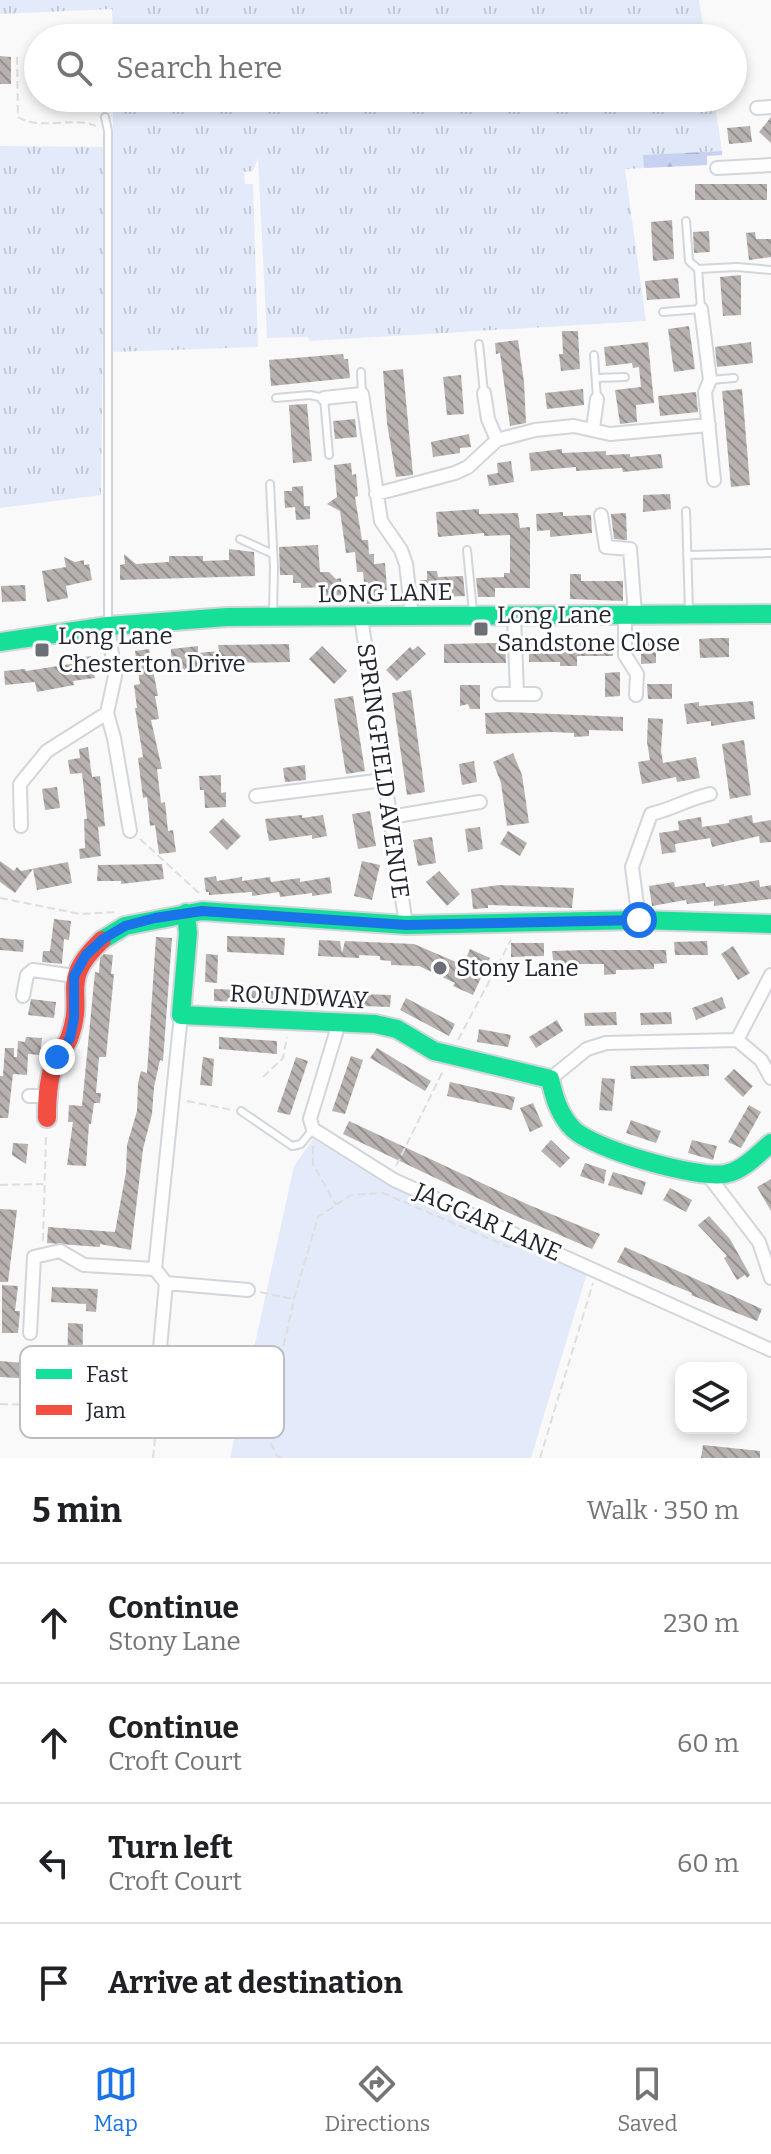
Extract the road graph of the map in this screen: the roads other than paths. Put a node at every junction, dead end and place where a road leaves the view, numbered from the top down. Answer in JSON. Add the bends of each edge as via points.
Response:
{"nodes":[{"id":1,"x":771,"y":107,"type":"edge"},
{"id":2,"x":757,"y":108,"type":"dead end"},
{"id":3,"x":105,"y":117,"type":"dead end"},
{"id":4,"x":771,"y":165,"type":"edge"},
{"id":5,"x":717,"y":168,"type":"dead end"},
{"id":6,"x":686,"y":221,"type":"dead end"},
{"id":7,"x":698,"y":269,"type":"junction"},
{"id":8,"x":771,"y":270,"type":"edge"},
{"id":9,"x":701,"y":309,"type":"junction"},
{"id":10,"x":663,"y":312,"type":"dead end"},
{"id":11,"x":479,"y":344,"type":"dead end"},
{"id":12,"x":594,"y":355,"type":"dead end"},
{"id":13,"x":361,"y":372,"type":"dead end"},
{"id":14,"x":625,"y":377,"type":"dead end"},
{"id":15,"x":597,"y":378,"type":"junction"},
{"id":16,"x":734,"y":378,"type":"dead end"},
{"id":17,"x":710,"y":380,"type":"junction"},
{"id":18,"x":484,"y":393,"type":"joint"},
{"id":19,"x":362,"y":394,"type":"junction"},
{"id":20,"x":276,"y":398,"type":"dead end"},
{"id":21,"x":324,"y":398,"type":"junction"},
{"id":22,"x":597,"y":399,"type":"joint"},
{"id":23,"x":709,"y":425,"type":"junction"},
{"id":24,"x":593,"y":429,"type":"junction"},
{"id":25,"x":497,"y":440,"type":"junction"},
{"id":26,"x":329,"y":455,"type":"dead end"},
{"id":27,"x":714,"y":480,"type":"dead end"},
{"id":28,"x":270,"y":484,"type":"dead end"},
{"id":29,"x":376,"y":494,"type":"junction"},
{"id":30,"x":686,"y":511,"type":"dead end"},
{"id":31,"x":601,"y":515,"type":"dead end"},
{"id":32,"x":240,"y":539,"type":"dead end"},
{"id":33,"x":467,"y":550,"type":"dead end"},
{"id":34,"x":771,"y":553,"type":"edge"},
{"id":35,"x":273,"y":554,"type":"junction"},
{"id":36,"x":687,"y":555,"type":"junction"},
{"id":37,"x":689,"y":614,"type":"junction"},
{"id":38,"x":771,"y":614,"type":"edge"},
{"id":39,"x":630,"y":615,"type":"junction"},
{"id":40,"x":412,"y":616,"type":"junction"},
{"id":41,"x":473,"y":616,"type":"junction"},
{"id":42,"x":514,"y":616,"type":"junction"},
{"id":43,"x":361,"y":617,"type":"junction"},
{"id":44,"x":273,"y":618,"type":"junction"},
{"id":45,"x":108,"y":626,"type":"junction"},
{"id":46,"x":0,"y":642,"type":"edge"},
{"id":47,"x":517,"y":693,"type":"junction"},
{"id":48,"x":499,"y":694,"type":"dead end"},
{"id":49,"x":535,"y":694,"type":"dead end"},
{"id":50,"x":636,"y":695,"type":"dead end"},
{"id":51,"x":107,"y":713,"type":"junction"},
{"id":52,"x":384,"y":780,"type":"junction"},
{"id":53,"x":710,"y":794,"type":"dead end"},
{"id":54,"x":256,"y":796,"type":"dead end"},
{"id":55,"x":480,"y":802,"type":"dead end"},
{"id":56,"x":390,"y":817,"type":"junction"},
{"id":57,"x":21,"y":826,"type":"dead end"},
{"id":58,"x":130,"y":831,"type":"road end"},
{"id":59,"x":194,"y":912,"type":"junction"},
{"id":60,"x":639,"y":920,"type":"junction"},
{"id":61,"x":771,"y":924,"type":"edge"},
{"id":62,"x":406,"y":925,"type":"junction"},
{"id":63,"x":27,"y":975,"type":"junction"},
{"id":64,"x":771,"y":975,"type":"edge"},
{"id":65,"x":74,"y":976,"type":"junction"},
{"id":66,"x":13,"y":977,"type":"dead end"},
{"id":67,"x":23,"y":996,"type":"dead end"},
{"id":68,"x":181,"y":1015,"type":"junction"},
{"id":69,"x":339,"y":1023,"type":"junction"},
{"id":70,"x":737,"y":1040,"type":"junction"},
{"id":71,"x":771,"y":1078,"type":"edge"},
{"id":72,"x":550,"y":1079,"type":"junction"},
{"id":73,"x":241,"y":1111,"type":"road end"},
{"id":74,"x":47,"y":1118,"type":"road end"},
{"id":75,"x":313,"y":1129,"type":"junction"},
{"id":76,"x":771,"y":1143,"type":"edge"},
{"id":77,"x":707,"y":1174,"type":"junction"},
{"id":78,"x":155,"y":1269,"type":"junction"},
{"id":79,"x":771,"y":1278,"type":"edge"},
{"id":80,"x":166,"y":1283,"type":"junction"},
{"id":81,"x":248,"y":1290,"type":"road end"},
{"id":82,"x":30,"y":1333,"type":"dead end"},
{"id":83,"x":160,"y":1346,"type":"edge"},
{"id":84,"x":771,"y":1350,"type":"edge"}],
"edges":[{"from":1,"to":2,"type":"street"},
{"from":3,"to":45,"type":"lane"},
{"from":4,"to":5,"type":"street"},
{"from":6,"to":7,"type":"lane","via":[[689,261]]},
{"from":7,"to":8,"type":"lane"},
{"from":7,"to":9,"type":"lane"},
{"from":9,"to":10,"type":"lane"},
{"from":9,"to":17,"type":"street"},
{"from":11,"to":18,"type":"lane"},
{"from":12,"to":15,"type":"lane"},
{"from":13,"to":19,"type":"lane"},
{"from":14,"to":15,"type":"lane"},
{"from":15,"to":22,"type":"lane"},
{"from":16,"to":17,"type":"lane"},
{"from":17,"to":23,"type":"street","via":[[705,392]]},
{"from":18,"to":25,"type":"street"},
{"from":19,"to":21,"type":"street"},
{"from":19,"to":29,"type":"street"},
{"from":20,"to":21,"type":"lane"},
{"from":21,"to":26,"type":"lane"},
{"from":22,"to":24,"type":"street"},
{"from":23,"to":24,"type":"street","via":[[610,434]]},
{"from":23,"to":27,"type":"street"},
{"from":24,"to":25,"type":"street","via":[[561,427]]},
{"from":25,"to":29,"type":"street","via":[[455,473]]},
{"from":28,"to":35,"type":"lane"},
{"from":29,"to":40,"type":"street","via":[[381,521],[406,564]]},
{"from":30,"to":36,"type":"lane"},
{"from":31,"to":39,"type":"street","via":[[606,547],[630,549]]},
{"from":32,"to":35,"type":"lane"},
{"from":33,"to":41,"type":"lane"},
{"from":34,"to":36,"type":"lane"},
{"from":35,"to":44,"type":"lane"},
{"from":36,"to":37,"type":"lane"},
{"from":37,"to":38,"type":"street","name":"LONG LANE"},
{"from":37,"to":39,"type":"street","name":"LONG LANE"},
{"from":39,"to":42,"type":"street","name":"LONG LANE"},
{"from":39,"to":50,"type":"street","via":[[625,655],[637,674]]},
{"from":40,"to":41,"type":"street","name":"LONG LANE"},
{"from":40,"to":43,"type":"street","name":"LONG LANE"},
{"from":41,"to":42,"type":"street","name":"LONG LANE"},
{"from":42,"to":47,"type":"street"},
{"from":43,"to":44,"type":"street","name":"LONG LANE"},
{"from":43,"to":52,"type":"street","name":"SPRINGFIELD AVENUE"},
{"from":44,"to":45,"type":"street","name":"LONG LANE"},
{"from":45,"to":46,"type":"street","name":"LONG LANE"},
{"from":45,"to":51,"type":"street","via":[[115,676]]},
{"from":47,"to":48,"type":"street"},
{"from":47,"to":49,"type":"street"},
{"from":51,"to":57,"type":"street","via":[[47,751],[20,784]]},
{"from":51,"to":58,"type":"street"},
{"from":52,"to":54,"type":"street"},
{"from":52,"to":56,"type":"street","name":"SPRINGFIELD AVENUE"},
{"from":53,"to":60,"type":"street","via":[[651,814],[632,867]]},
{"from":55,"to":56,"type":"street"},
{"from":56,"to":62,"type":"street","name":"SPRINGFIELD AVENUE"},
{"from":59,"to":62,"type":"street"},
{"from":59,"to":65,"type":"street","via":[[125,926],[86,955]]},
{"from":59,"to":68,"type":"street"},
{"from":60,"to":61,"type":"street"},
{"from":60,"to":62,"type":"street"},
{"from":63,"to":65,"type":"street","via":[[33,970]]},
{"from":63,"to":66,"type":"street"},
{"from":63,"to":67,"type":"street"},
{"from":64,"to":70,"type":"street"},
{"from":65,"to":74,"type":"street","via":[[70,1038],[38,1096]]},
{"from":68,"to":69,"type":"street","name":"ROUNDWAY"},
{"from":68,"to":78,"type":"street"},
{"from":69,"to":72,"type":"street","name":"ROUNDWAY","via":[[397,1029],[434,1051]]},
{"from":69,"to":75,"type":"street","via":[[310,1119]]},
{"from":70,"to":71,"type":"street","via":[[761,1060]]},
{"from":70,"to":72,"type":"street","via":[[606,1043],[587,1049]]},
{"from":72,"to":77,"type":"street","via":[[557,1107],[579,1136],[668,1167]]},
{"from":73,"to":75,"type":"lane","via":[[292,1146],[301,1144]]},
{"from":75,"to":84,"type":"street","name":"JAGGAR LANE","via":[[394,1180]]},
{"from":76,"to":77,"type":"street","via":[[725,1174]]},
{"from":77,"to":79,"type":"street","via":[[759,1242]]},
{"from":78,"to":80,"type":"street"},
{"from":78,"to":82,"type":"street","via":[[84,1265],[60,1251],[34,1257]]},
{"from":80,"to":81,"type":"street"},
{"from":80,"to":83,"type":"street"}]}
